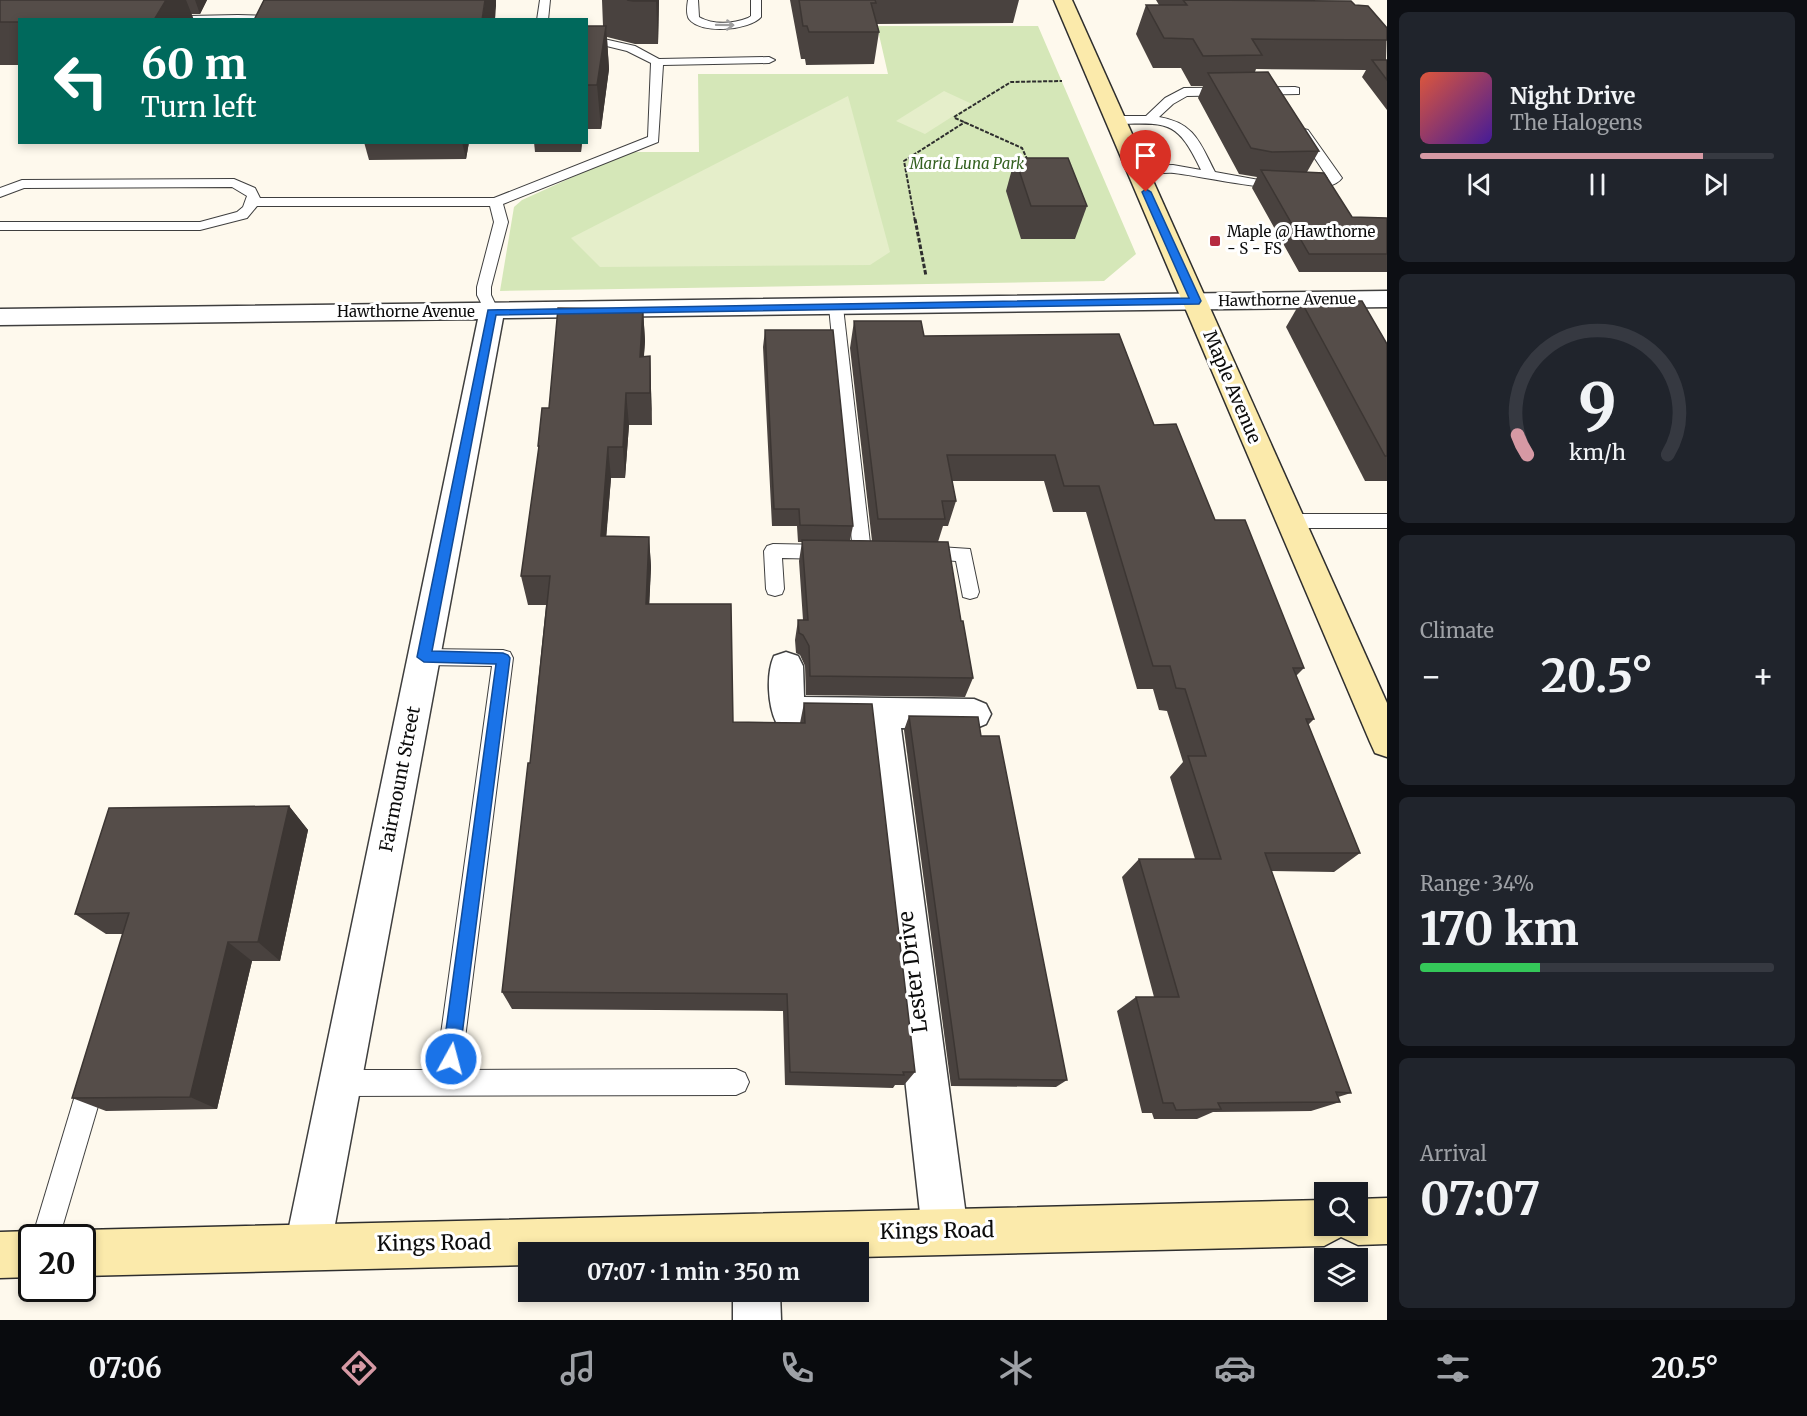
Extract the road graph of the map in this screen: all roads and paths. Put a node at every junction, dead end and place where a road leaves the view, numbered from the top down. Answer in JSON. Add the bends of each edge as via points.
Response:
{"nodes":[{"id":1,"x":545,"y":0,"type":"edge"},
{"id":2,"x":693,"y":0,"type":"edge"},
{"id":3,"x":756,"y":0,"type":"edge"},
{"id":4,"x":1064,"y":0,"type":"edge"},
{"id":5,"x":542,"y":18,"type":"edge"},
{"id":6,"x":588,"y":38,"type":"edge"},
{"id":7,"x":769,"y":60,"type":"dead end"},
{"id":8,"x":657,"y":62,"type":"junction"},
{"id":9,"x":1062,"y":81,"type":"dead end"},
{"id":10,"x":1294,"y":91,"type":"dead end"},
{"id":11,"x":1116,"y":120,"type":"junction"},
{"id":12,"x":1149,"y":120,"type":"junction"},
{"id":13,"x":965,"y":122,"type":"junction"},
{"id":14,"x":1304,"y":133,"type":"edge"},
{"id":15,"x":1027,"y":159,"type":"edge"},
{"id":16,"x":1137,"y":171,"type":"junction"},
{"id":17,"x":1211,"y":177,"type":"junction"},
{"id":18,"x":0,"y":193,"type":"edge"},
{"id":19,"x":253,"y":202,"type":"junction"},
{"id":20,"x":496,"y":202,"type":"junction"},
{"id":21,"x":0,"y":226,"type":"edge"},
{"id":22,"x":926,"y":276,"type":"dead end"},
{"id":23,"x":1387,"y":299,"type":"edge"},
{"id":24,"x":1196,"y":301,"type":"junction"},
{"id":25,"x":836,"y":307,"type":"junction"},
{"id":26,"x":492,"y":312,"type":"junction"},
{"id":27,"x":0,"y":317,"type":"edge"},
{"id":28,"x":1290,"y":521,"type":"junction"},
{"id":29,"x":1387,"y":521,"type":"edge"},
{"id":30,"x":861,"y":552,"type":"junction"},
{"id":31,"x":884,"y":553,"type":"edge"},
{"id":32,"x":905,"y":553,"type":"edge"},
{"id":33,"x":775,"y":589,"type":"dead end"},
{"id":34,"x":970,"y":592,"type":"dead end"},
{"id":35,"x":424,"y":657,"type":"junction"},
{"id":36,"x":786,"y":666,"type":"dead end"},
{"id":37,"x":882,"y":713,"type":"junction"},
{"id":38,"x":974,"y":714,"type":"edge"},
{"id":39,"x":1384,"y":729,"type":"edge"},
{"id":40,"x":100,"y":1056,"type":"edge"},
{"id":41,"x":736,"y":1082,"type":"dead end"},
{"id":42,"x":340,"y":1083,"type":"junction"},
{"id":43,"x":447,"y":1083,"type":"junction"},
{"id":44,"x":1387,"y":1221,"type":"edge"},
{"id":45,"x":1314,"y":1222,"type":"edge"},
{"id":46,"x":1368,"y":1222,"type":"edge"},
{"id":47,"x":49,"y":1224,"type":"edge"},
{"id":48,"x":945,"y":1231,"type":"junction"},
{"id":49,"x":786,"y":1242,"type":"edge"},
{"id":50,"x":518,"y":1245,"type":"edge"},
{"id":51,"x":308,"y":1246,"type":"junction"},
{"id":52,"x":96,"y":1252,"type":"edge"},
{"id":53,"x":18,"y":1254,"type":"edge"},
{"id":54,"x":0,"y":1255,"type":"edge"},
{"id":55,"x":757,"y":1302,"type":"edge"},
{"id":56,"x":757,"y":1320,"type":"edge"}],
"edges":[{"from":1,"to":5,"type":"lane"},
{"from":2,"to":3,"type":"lane","one_way":true,"via":[[696,20],[741,25],[756,17]]},
{"from":4,"to":11,"type":"main road","name":"Maple Avenue"},
{"from":6,"to":8,"type":"lane","via":[[631,48]]},
{"from":7,"to":8,"type":"lane"},
{"from":8,"to":20,"type":"lane","via":[[654,139]]},
{"from":9,"to":13,"type":"path","via":[[1011,82],[954,117]]},
{"from":10,"to":12,"type":"lane","via":[[1184,92]]},
{"from":11,"to":12,"type":"lane"},
{"from":11,"to":16,"type":"main road","name":"Maple Avenue"},
{"from":12,"to":17,"type":"lane","via":[[1175,126],[1189,135]]},
{"from":13,"to":15,"type":"path","via":[[1022,148]]},
{"from":13,"to":22,"type":"path","via":[[904,161]]},
{"from":14,"to":17,"type":"lane","via":[[1335,178],[1333,181],[1258,184]]},
{"from":16,"to":17,"type":"lane","via":[[1173,169]]},
{"from":16,"to":24,"type":"main road","name":"Maple Avenue"},
{"from":18,"to":19,"type":"lane","via":[[22,184],[234,183],[250,191]]},
{"from":19,"to":20,"type":"lane"},
{"from":19,"to":21,"type":"lane","via":[[242,215],[200,226]]},
{"from":20,"to":26,"type":"lane","via":[[501,222],[484,287]]},
{"from":23,"to":24,"type":"street","name":"Hawthorne Avenue"},
{"from":24,"to":25,"type":"street","name":"Hawthorne Avenue"},
{"from":24,"to":28,"type":"main road","name":"Maple Avenue"},
{"from":25,"to":26,"type":"street","name":"Hawthorne Avenue"},
{"from":25,"to":30,"type":"lane"},
{"from":26,"to":27,"type":"street","name":"Hawthorne Avenue"},
{"from":26,"to":35,"type":"street","name":"Fairmount Street"},
{"from":28,"to":29,"type":"lane"},
{"from":28,"to":39,"type":"main road","name":"Maple Avenue"},
{"from":30,"to":31,"type":"lane"},
{"from":30,"to":33,"type":"lane","via":[[773,551]]},
{"from":32,"to":34,"type":"lane","via":[[964,554]]},
{"from":35,"to":42,"type":"street","name":"Fairmount Street"},
{"from":35,"to":43,"type":"lane","via":[[503,658]]},
{"from":36,"to":37,"type":"street","via":[[788,712]]},
{"from":37,"to":38,"type":"street"},
{"from":37,"to":48,"type":"street","name":"Lester Drive"},
{"from":40,"to":47,"type":"lane"},
{"from":41,"to":43,"type":"lane"},
{"from":42,"to":43,"type":"lane"},
{"from":42,"to":51,"type":"street","name":"Fairmount Street"},
{"from":44,"to":46,"type":"main road"},
{"from":45,"to":48,"type":"main road","name":"Kings Road"},
{"from":48,"to":49,"type":"main road","name":"Kings Road"},
{"from":50,"to":51,"type":"main road","name":"Kings Road"},
{"from":51,"to":52,"type":"main road","name":"Kings Road"},
{"from":53,"to":54,"type":"main road"},
{"from":55,"to":56,"type":"street"}]}
